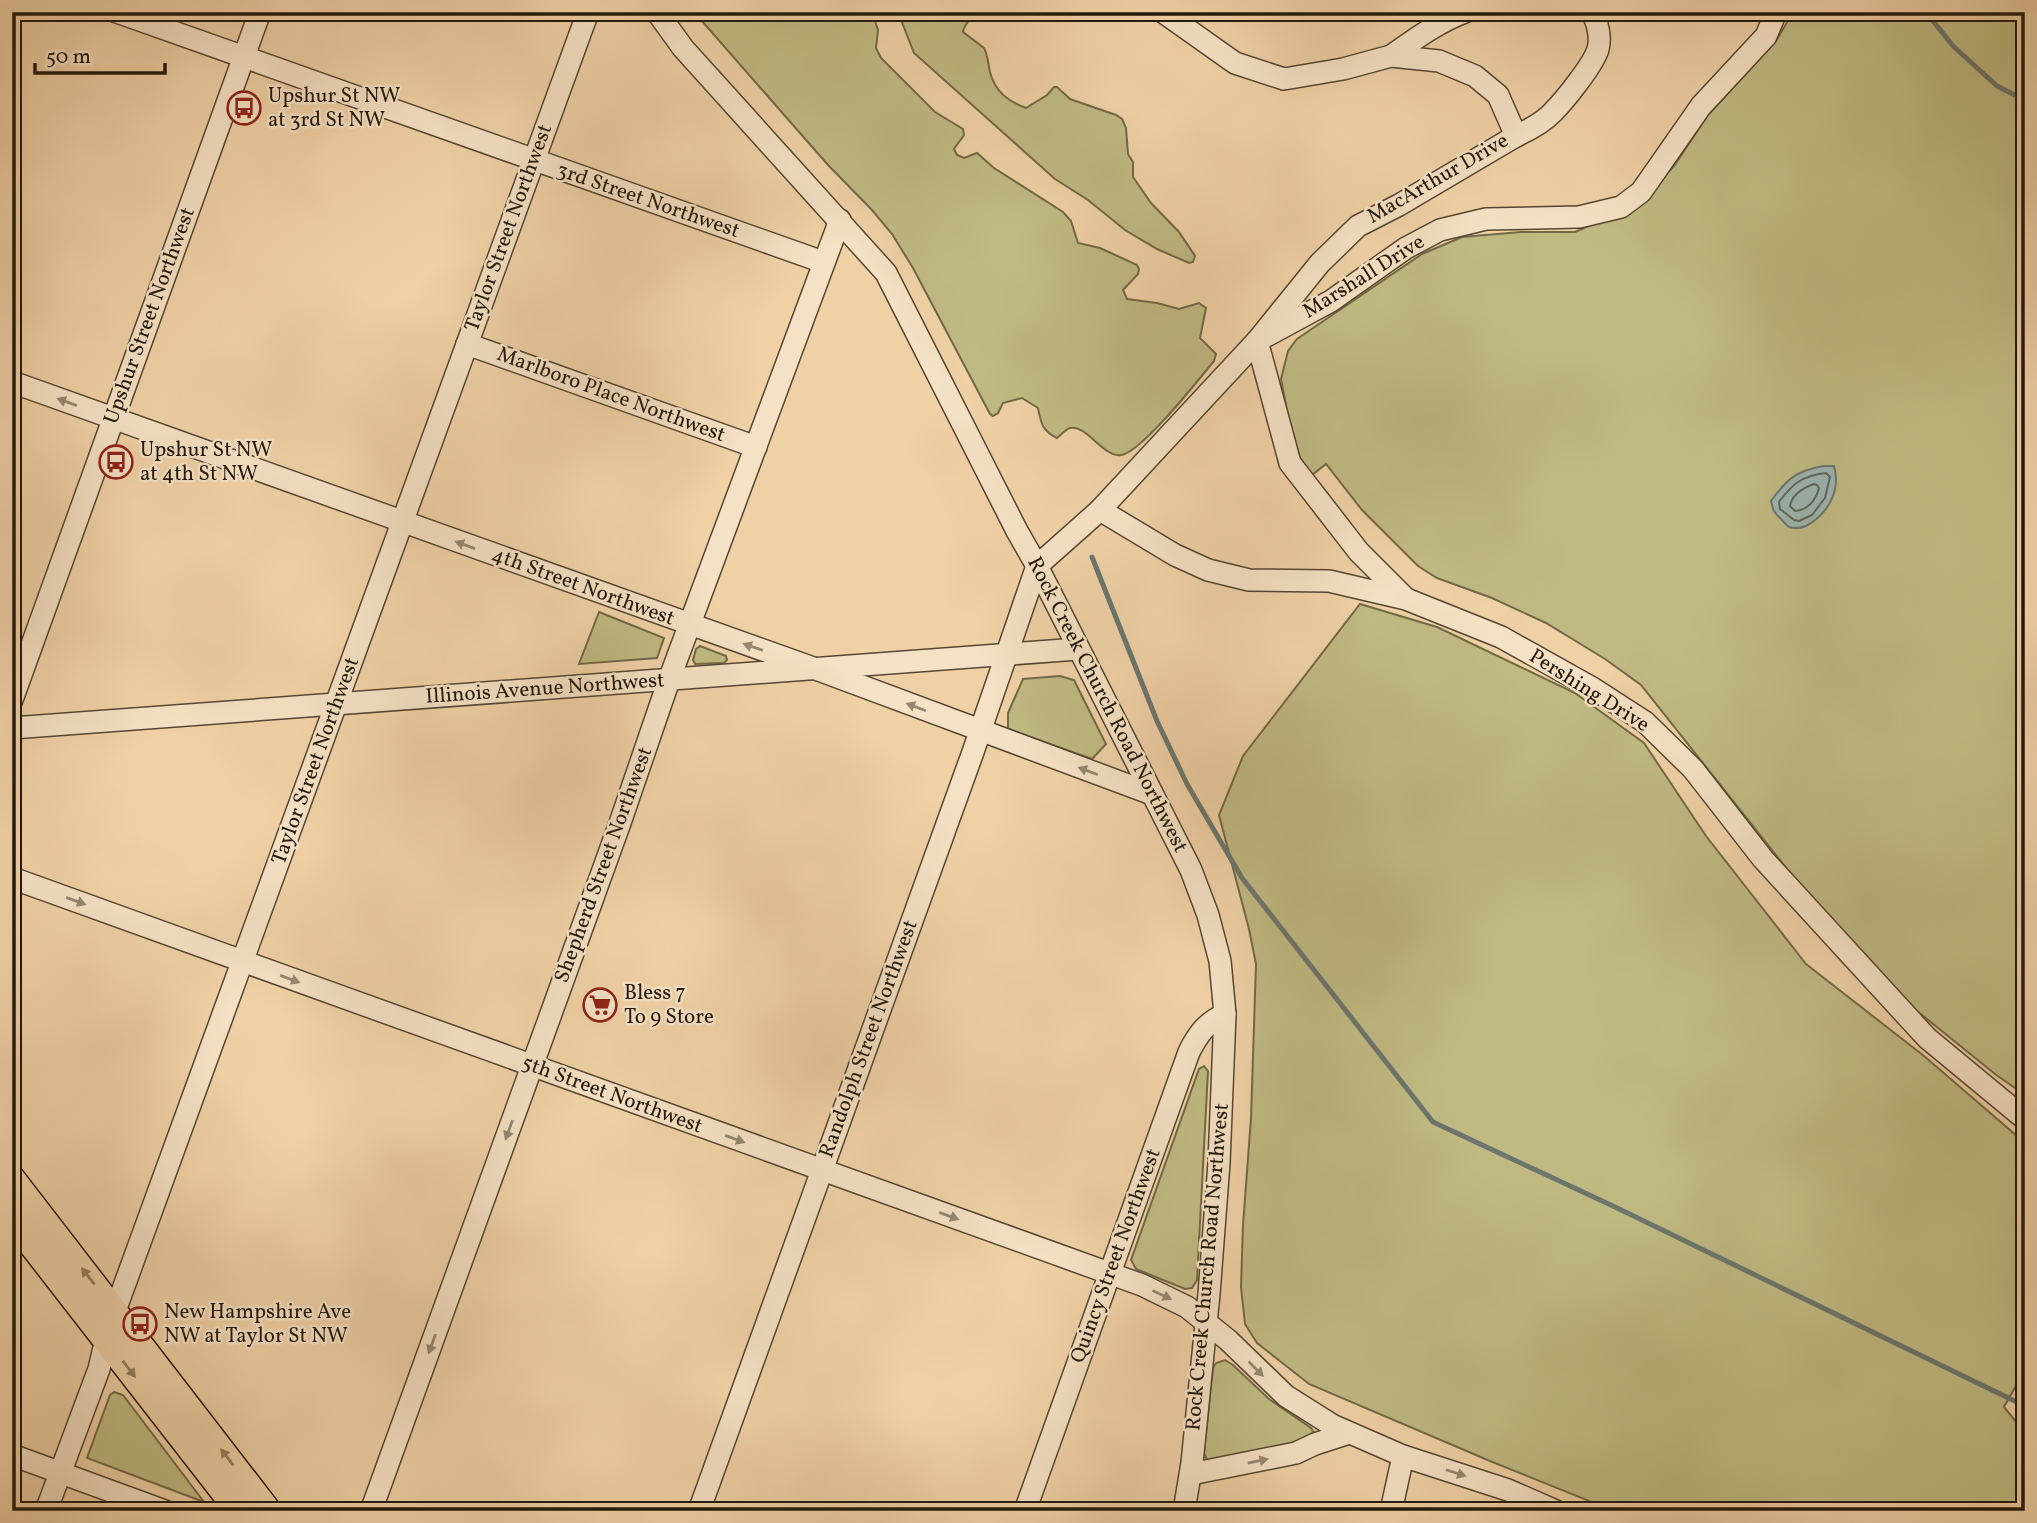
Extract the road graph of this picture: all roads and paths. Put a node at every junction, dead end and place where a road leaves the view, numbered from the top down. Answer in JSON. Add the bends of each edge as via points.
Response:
{"nodes":[{"id":1,"x":117,"y":12,"type":"edge"},
{"id":2,"x":260,"y":12,"type":"edge"},
{"id":3,"x":587,"y":12,"type":"edge"},
{"id":4,"x":657,"y":12,"type":"edge"},
{"id":5,"x":1163,"y":12,"type":"edge"},
{"id":6,"x":1465,"y":12,"type":"edge"},
{"id":7,"x":1591,"y":12,"type":"edge"},
{"id":8,"x":1776,"y":12,"type":"edge"},
{"id":9,"x":1391,"y":56,"type":"junction"},
{"id":10,"x":243,"y":58,"type":"junction"},
{"id":11,"x":1516,"y":136,"type":"junction"},
{"id":12,"x":533,"y":160,"type":"junction"},
{"id":13,"x":840,"y":220,"type":"junction"},
{"id":14,"x":823,"y":262,"type":"junction"},
{"id":15,"x":1257,"y":341,"type":"junction"},
{"id":16,"x":467,"y":344,"type":"junction"},
{"id":17,"x":12,"y":382,"type":"edge"},
{"id":18,"x":113,"y":418,"type":"junction"},
{"id":19,"x":755,"y":446,"type":"junction"},
{"id":20,"x":1100,"y":510,"type":"junction"},
{"id":21,"x":402,"y":522,"type":"junction"},
{"id":22,"x":1037,"y":566,"type":"junction"},
{"id":23,"x":1406,"y":599,"type":"junction"},
{"id":24,"x":691,"y":626,"type":"junction"},
{"id":25,"x":1078,"y":649,"type":"junction"},
{"id":26,"x":1006,"y":655,"type":"junction"},
{"id":27,"x":816,"y":669,"type":"junction"},
{"id":28,"x":669,"y":680,"type":"junction"},
{"id":29,"x":12,"y":700,"type":"edge"},
{"id":30,"x":335,"y":704,"type":"junction"},
{"id":31,"x":12,"y":728,"type":"edge"},
{"id":32,"x":980,"y":731,"type":"junction"},
{"id":33,"x":1153,"y":794,"type":"junction"},
{"id":34,"x":12,"y":878,"type":"edge"},
{"id":35,"x":243,"y":961,"type":"junction"},
{"id":36,"x":1225,"y":1014,"type":"junction"},
{"id":37,"x":533,"y":1066,"type":"junction"},
{"id":38,"x":2025,"y":1119,"type":"edge"},
{"id":39,"x":821,"y":1170,"type":"junction"},
{"id":40,"x":12,"y":1180,"type":"edge"},
{"id":41,"x":12,"y":1219,"type":"edge"},
{"id":42,"x":1110,"y":1274,"type":"junction"},
{"id":43,"x":115,"y":1311,"type":"junction"},
{"id":44,"x":1206,"y":1323,"type":"junction"},
{"id":45,"x":106,"y":1339,"type":"junction"},
{"id":46,"x":1349,"y":1433,"type":"junction"},
{"id":47,"x":12,"y":1455,"type":"edge"},
{"id":48,"x":1403,"y":1456,"type":"junction"},
{"id":49,"x":60,"y":1472,"type":"junction"},
{"id":50,"x":1191,"y":1474,"type":"junction"},
{"id":51,"x":46,"y":1511,"type":"edge"},
{"id":52,"x":165,"y":1511,"type":"edge"},
{"id":53,"x":239,"y":1511,"type":"edge"},
{"id":54,"x":268,"y":1511,"type":"edge"},
{"id":55,"x":371,"y":1511,"type":"edge"},
{"id":56,"x":699,"y":1511,"type":"edge"},
{"id":57,"x":1025,"y":1511,"type":"edge"},
{"id":58,"x":1184,"y":1511,"type":"edge"},
{"id":59,"x":1391,"y":1511,"type":"edge"},
{"id":60,"x":1556,"y":1511,"type":"edge"}],
"edges":[{"from":1,"to":10,"type":"street","name":"3rd Street Northwest"},
{"from":2,"to":10,"type":"street","name":"Upshur Street Northwest"},
{"from":3,"to":12,"type":"street","name":"Taylor Street Northwest"},
{"from":4,"to":13,"type":"street","name":"Rock Creek Church Road Northwest","via":[[683,48]]},
{"from":5,"to":9,"type":"street","name":"MacArthur Drive","via":[[1235,63],[1284,79]]},
{"from":6,"to":9,"type":"street"},
{"from":7,"to":11,"type":"street","via":[[1596,18],[1598,50],[1552,113]]},
{"from":8,"to":15,"type":"street","name":"Marshall Drive","via":[[1766,36],[1701,106],[1641,192],[1621,207],[1580,217],[1486,219],[1440,230]]},
{"from":9,"to":11,"type":"street","name":"MacArthur Drive","via":[[1439,61],[1475,76],[1499,95]]},
{"from":10,"to":12,"type":"street","name":"3rd Street Northwest"},
{"from":10,"to":18,"type":"street","name":"Upshur Street Northwest"},
{"from":11,"to":15,"type":"street","name":"MacArthur Drive","via":[[1358,226],[1320,263]]},
{"from":12,"to":14,"type":"street","name":"3rd Street Northwest"},
{"from":12,"to":16,"type":"street","name":"Taylor Street Northwest"},
{"from":13,"to":14,"type":"street","name":"Shepherd Street Northwest"},
{"from":13,"to":22,"type":"street","name":"Rock Creek Church Road Northwest","via":[[894,287]]},
{"from":14,"to":19,"type":"street","name":"Shepherd Street Northwest"},
{"from":15,"to":20,"type":"street","name":"Marshall Drive"},
{"from":15,"to":23,"type":"street","via":[[1290,463],[1359,552]]},
{"from":16,"to":19,"type":"street","name":"Marlboro Place Northwest"},
{"from":16,"to":21,"type":"street","name":"Taylor Street Northwest"},
{"from":18,"to":17,"type":"street","name":"4th Street Northwest","one_way":true},
{"from":18,"to":21,"type":"street","name":"4th Street Northwest"},
{"from":18,"to":29,"type":"street","name":"Upshur Street Northwest"},
{"from":19,"to":24,"type":"street","name":"Shepherd Street Northwest"},
{"from":20,"to":22,"type":"street","name":"Marshall Drive"},
{"from":20,"to":23,"type":"street","name":"Pershing Drive","via":[[1208,570],[1249,580],[1329,581]]},
{"from":24,"to":21,"type":"street","name":"4th Street Northwest","one_way":true},
{"from":21,"to":30,"type":"street","name":"Taylor Street Northwest"},
{"from":22,"to":25,"type":"street","name":"Rock Creek Church Road Northwest"},
{"from":22,"to":26,"type":"street","name":"Randolph Street Northwest"},
{"from":23,"to":38,"type":"street","name":"Pershing Drive","via":[[1501,637],[1645,722],[1693,769],[1763,859],[1927,1038]]},
{"from":27,"to":24,"type":"street","name":"4th Street Northwest","one_way":true},
{"from":24,"to":28,"type":"street","name":"Shepherd Street Northwest"},
{"from":25,"to":26,"type":"street","name":"Illinois Avenue Northwest"},
{"from":25,"to":33,"type":"street","name":"Rock Creek Church Road Northwest"},
{"from":26,"to":27,"type":"street","name":"Illinois Avenue Northwest"},
{"from":26,"to":32,"type":"street","name":"Randolph Street Northwest"},
{"from":27,"to":28,"type":"street","name":"Illinois Avenue Northwest"},
{"from":32,"to":27,"type":"street","name":"4th Street Northwest","one_way":true},
{"from":28,"to":30,"type":"street","name":"Illinois Avenue Northwest"},
{"from":28,"to":37,"type":"street","name":"Shepherd Street Northwest"},
{"from":30,"to":31,"type":"street","name":"Illinois Avenue Northwest"},
{"from":30,"to":35,"type":"street","name":"Taylor Street Northwest"},
{"from":33,"to":32,"type":"street","name":"4th Street Northwest","one_way":true},
{"from":32,"to":39,"type":"street","name":"Randolph Street Northwest"},
{"from":33,"to":36,"type":"street","name":"Rock Creek Church Road Northwest","via":[[1208,915],[1220,961]]},
{"from":34,"to":35,"type":"street","name":"5th Street Northwest","one_way":true},
{"from":35,"to":37,"type":"street","name":"5th Street Northwest","one_way":true},
{"from":35,"to":43,"type":"street","name":"Taylor Street Northwest"},
{"from":36,"to":42,"type":"street","name":"Quincy Street Northwest","via":[[1202,1030],[1189,1052]]},
{"from":36,"to":44,"type":"street","name":"Rock Creek Church Road Northwest"},
{"from":37,"to":39,"type":"street","name":"5th Street Northwest","one_way":true},
{"from":37,"to":55,"type":"street","name":"Shepherd Street Northwest","one_way":true},
{"from":39,"to":42,"type":"street","name":"5th Street Northwest","one_way":true},
{"from":39,"to":56,"type":"street","name":"Randolph Street Northwest"},
{"from":43,"to":40,"type":"main road","one_way":true},
{"from":41,"to":45,"type":"main road"},
{"from":42,"to":44,"type":"street","name":"5th Street Northwest","one_way":true,"via":[[1172,1299]]},
{"from":42,"to":57,"type":"street","name":"Quincy Street Northwest"},
{"from":43,"to":45,"type":"street","name":"Taylor Street Northwest"},
{"from":54,"to":43,"type":"main road","one_way":true},
{"from":44,"to":46,"type":"street","name":"5th Street Northwest","one_way":true,"via":[[1286,1396]]},
{"from":44,"to":50,"type":"street","name":"Rock Creek Church Road Northwest"},
{"from":45,"to":49,"type":"street","name":"Taylor Street Northwest"},
{"from":45,"to":53,"type":"main road","one_way":true},
{"from":46,"to":48,"type":"street","name":"5th Street Northwest"},
{"from":50,"to":46,"type":"street","one_way":true,"via":[[1296,1453]]},
{"from":47,"to":49,"type":"street"},
{"from":48,"to":59,"type":"street"},
{"from":48,"to":60,"type":"street","name":"5th Street Northwest","one_way":true,"via":[[1508,1490]]},
{"from":49,"to":51,"type":"street","name":"Taylor Street Northwest"},
{"from":49,"to":52,"type":"street"},
{"from":50,"to":58,"type":"street","name":"Rock Creek Church Road Northwest"}]}
